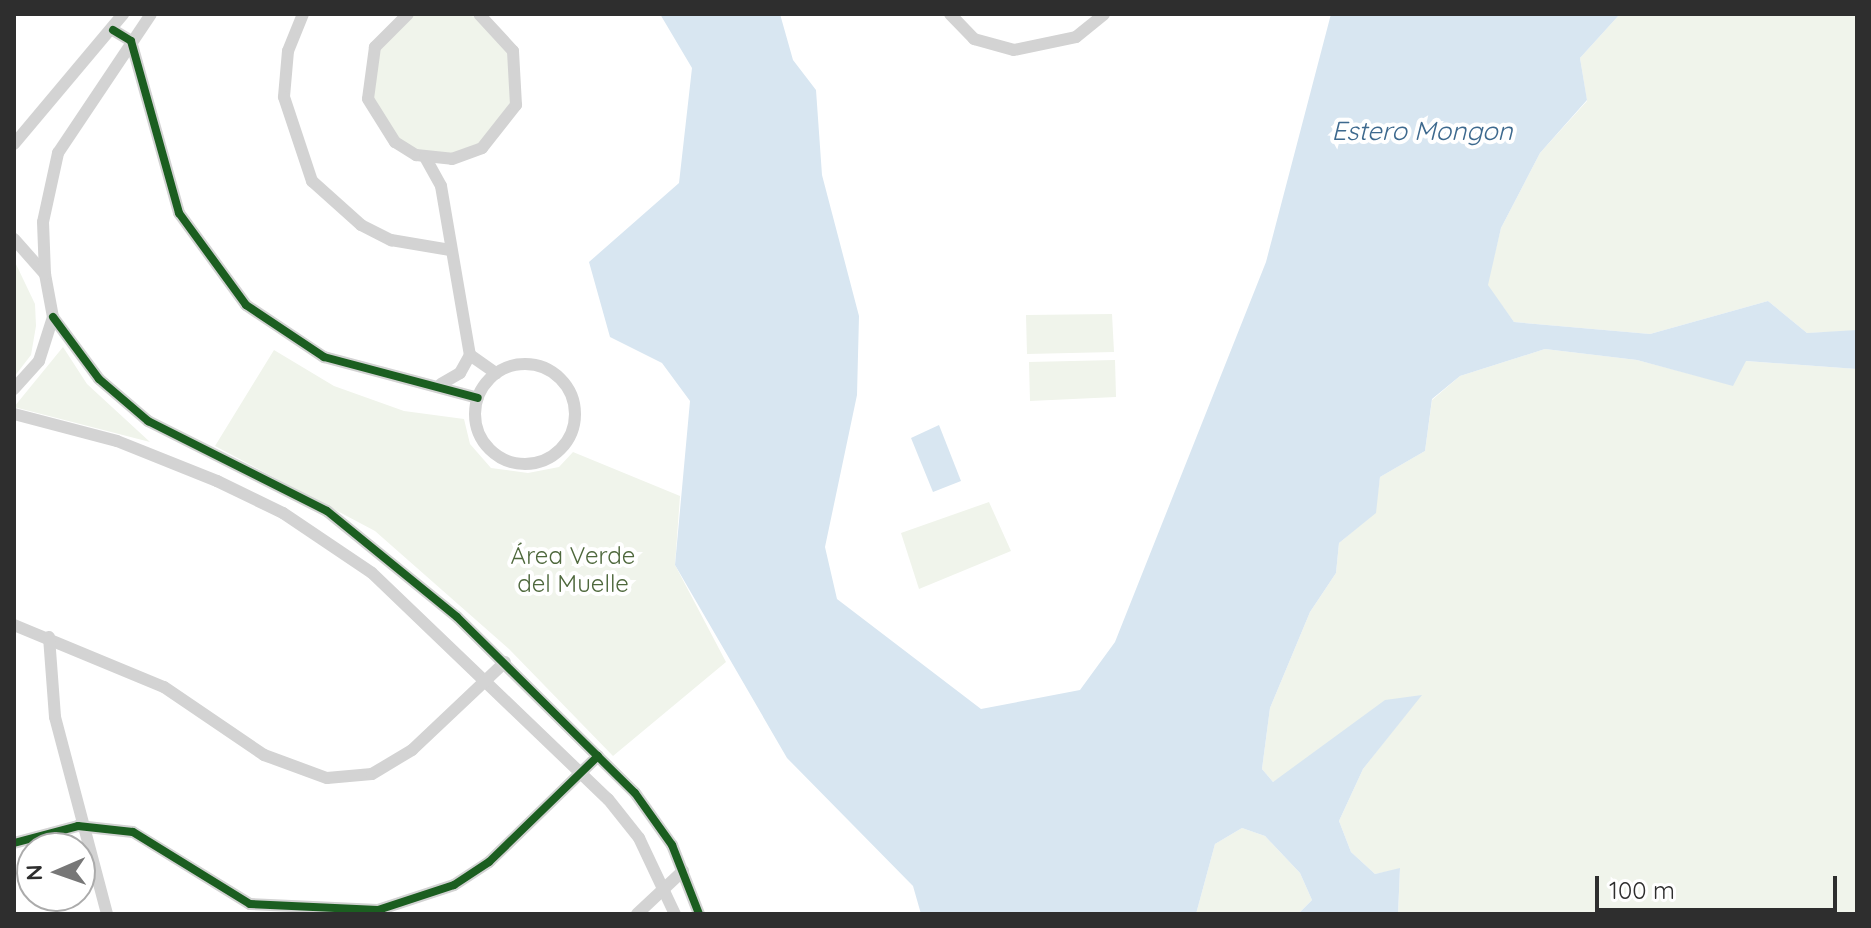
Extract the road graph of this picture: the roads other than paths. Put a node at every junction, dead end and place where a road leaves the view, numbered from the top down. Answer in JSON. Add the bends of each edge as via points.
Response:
{"nodes":[{"id":1,"x":123,"y":14,"type":"edge"},
{"id":2,"x":151,"y":14,"type":"edge"},
{"id":3,"x":303,"y":14,"type":"edge"},
{"id":4,"x":408,"y":14,"type":"edge"},
{"id":5,"x":480,"y":14,"type":"edge"},
{"id":6,"x":950,"y":14,"type":"edge"},
{"id":7,"x":1104,"y":14,"type":"edge"},
{"id":8,"x":113,"y":30,"type":"junction"},
{"id":9,"x":131,"y":41,"type":"junction"},
{"id":10,"x":14,"y":144,"type":"edge"},
{"id":11,"x":425,"y":157,"type":"junction"},
{"id":12,"x":452,"y":159,"type":"junction"},
{"id":13,"x":441,"y":186,"type":"junction"},
{"id":14,"x":14,"y":239,"type":"edge"},
{"id":15,"x":450,"y":250,"type":"junction"},
{"id":16,"x":45,"y":274,"type":"junction"},
{"id":17,"x":53,"y":317,"type":"junction"},
{"id":18,"x":470,"y":355,"type":"junction"},
{"id":19,"x":496,"y":373,"type":"junction"},
{"id":20,"x":441,"y":384,"type":"junction"},
{"id":21,"x":14,"y":389,"type":"edge"},
{"id":22,"x":478,"y":398,"type":"junction"},
{"id":23,"x":14,"y":414,"type":"edge"},
{"id":24,"x":184,"y":438,"type":"junction"},
{"id":25,"x":174,"y":463,"type":"junction"},
{"id":26,"x":14,"y":625,"type":"edge"},
{"id":27,"x":49,"y":637,"type":"junction"},
{"id":28,"x":505,"y":662,"type":"junction"},
{"id":29,"x":489,"y":679,"type":"junction"},
{"id":30,"x":598,"y":756,"type":"junction"},
{"id":31,"x":582,"y":774,"type":"junction"},
{"id":32,"x":78,"y":826,"type":"junction"},
{"id":33,"x":14,"y":843,"type":"edge"},
{"id":34,"x":683,"y":871,"type":"junction"},
{"id":35,"x":665,"y":887,"type":"junction"},
{"id":36,"x":251,"y":909,"type":"edge"},
{"id":37,"x":107,"y":914,"type":"edge"},
{"id":38,"x":637,"y":914,"type":"edge"},
{"id":39,"x":675,"y":914,"type":"edge"},
{"id":40,"x":699,"y":914,"type":"edge"}],
"edges":[{"from":1,"to":8,"type":"street"},
{"from":2,"to":9,"type":"street"},
{"from":3,"to":15,"type":"street","via":[[288,51],[284,97],[312,181],[361,225],[391,240]]},
{"from":4,"to":11,"type":"street","via":[[375,47],[368,99],[395,142]]},
{"from":5,"to":12,"type":"street","via":[[513,51],[516,105],[482,148]]},
{"from":6,"to":7,"type":"street","via":[[974,39],[1014,50],[1076,37]]},
{"from":8,"to":9,"type":"street"},
{"from":8,"to":10,"type":"street"},
{"from":9,"to":16,"type":"street","via":[[58,153],[43,222]]},
{"from":9,"to":20,"type":"street","via":[[173,199],[225,284],[271,327],[324,357]]},
{"from":11,"to":12,"type":"street"},
{"from":11,"to":13,"type":"street"},
{"from":12,"to":13,"type":"street"},
{"from":13,"to":15,"type":"street"},
{"from":14,"to":16,"type":"street"},
{"from":15,"to":18,"type":"street"},
{"from":16,"to":17,"type":"street"},
{"from":17,"to":21,"type":"street","via":[[39,361]]},
{"from":17,"to":24,"type":"street","via":[[115,395]]},
{"from":18,"to":19,"type":"street"},
{"from":18,"to":20,"type":"street","via":[[460,373]]},
{"from":19,"to":22,"type":"street"},
{"from":19,"to":22,"type":"street","via":[[527,364],[557,375],[575,419],[561,448],[533,463],[500,457],[478,431]]},
{"from":20,"to":22,"type":"street"},
{"from":23,"to":25,"type":"street"},
{"from":24,"to":25,"type":"street"},
{"from":24,"to":28,"type":"street","via":[[327,511]]},
{"from":25,"to":29,"type":"street","via":[[332,544],[406,600]]},
{"from":26,"to":27,"type":"street"},
{"from":27,"to":29,"type":"street","via":[[164,687],[288,768],[327,778],[372,774],[393,763]]},
{"from":27,"to":32,"type":"street","via":[[55,717]]},
{"from":28,"to":29,"type":"street"},
{"from":28,"to":30,"type":"street"},
{"from":29,"to":31,"type":"street"},
{"from":30,"to":31,"type":"street"},
{"from":30,"to":34,"type":"street","via":[[660,825]]},
{"from":31,"to":35,"type":"street","via":[[630,825]]},
{"from":31,"to":36,"type":"street","via":[[489,862],[421,899],[334,913]]},
{"from":32,"to":33,"type":"street"},
{"from":32,"to":36,"type":"street","via":[[133,832]]},
{"from":32,"to":37,"type":"street"},
{"from":34,"to":35,"type":"street"},
{"from":34,"to":40,"type":"street"},
{"from":35,"to":38,"type":"street"},
{"from":35,"to":39,"type":"street"}]}
